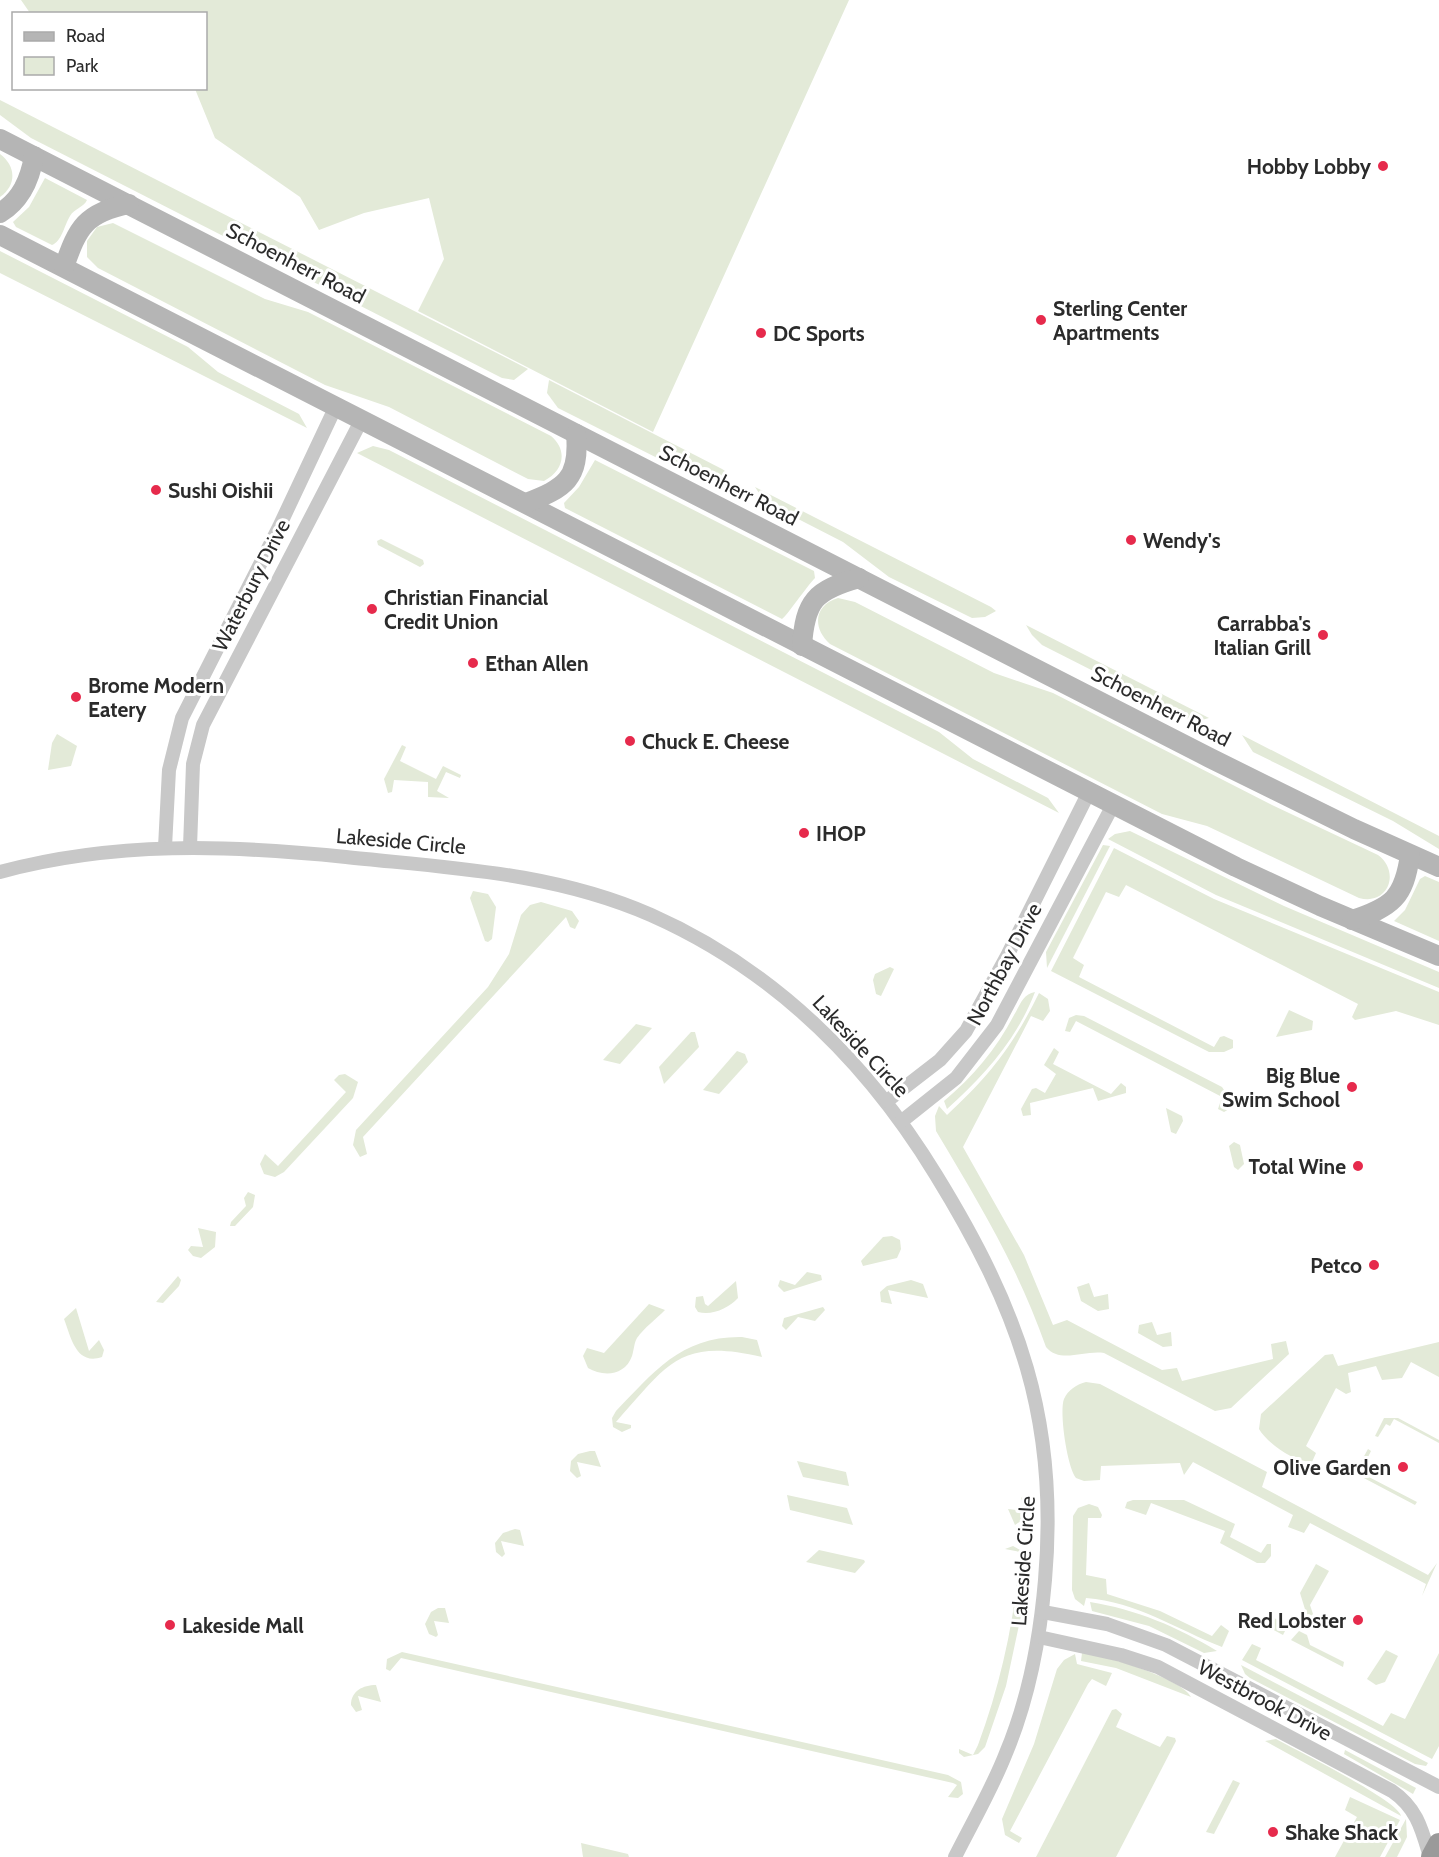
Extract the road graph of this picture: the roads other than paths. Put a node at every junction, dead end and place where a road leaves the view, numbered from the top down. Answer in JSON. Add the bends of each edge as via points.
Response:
{"nodes":[{"id":1,"x":0,"y":139,"type":"edge"},
{"id":2,"x":34,"y":156,"type":"junction"},
{"id":3,"x":129,"y":204,"type":"junction"},
{"id":4,"x":0,"y":213,"type":"edge"},
{"id":5,"x":0,"y":235,"type":"edge"},
{"id":6,"x":64,"y":267,"type":"junction"},
{"id":7,"x":336,"y":406,"type":"junction"},
{"id":8,"x":362,"y":419,"type":"junction"},
{"id":9,"x":576,"y":434,"type":"junction"},
{"id":10,"x":526,"y":503,"type":"junction"},
{"id":11,"x":858,"y":578,"type":"junction"},
{"id":12,"x":802,"y":646,"type":"junction"},
{"id":13,"x":1089,"y":792,"type":"junction"},
{"id":14,"x":1113,"y":805,"type":"junction"},
{"id":15,"x":165,"y":847,"type":"junction"},
{"id":16,"x":190,"y":847,"type":"junction"},
{"id":17,"x":1410,"y":855,"type":"junction"},
{"id":18,"x":1439,"y":867,"type":"edge"},
{"id":19,"x":0,"y":872,"type":"edge"},
{"id":20,"x":1352,"y":920,"type":"junction"},
{"id":21,"x":1439,"y":956,"type":"edge"},
{"id":22,"x":887,"y":1101,"type":"junction"},
{"id":23,"x":903,"y":1121,"type":"junction"},
{"id":24,"x":1043,"y":1612,"type":"junction"},
{"id":25,"x":1039,"y":1637,"type":"junction"},
{"id":26,"x":1439,"y":1787,"type":"edge"},
{"id":27,"x":1439,"y":1844,"type":"edge"},
{"id":28,"x":955,"y":1857,"type":"edge"},
{"id":29,"x":1431,"y":1857,"type":"edge"}],
"edges":[{"from":1,"to":2,"type":"main road","name":"Schoenherr Road"},
{"from":2,"to":3,"type":"main road","name":"Schoenherr Road"},
{"from":2,"to":4,"type":"main road","via":[[23,191],[16,202]]},
{"from":3,"to":6,"type":"main road","via":[[108,208],[87,220]]},
{"from":3,"to":9,"type":"main road","name":"Schoenherr Road"},
{"from":5,"to":6,"type":"main road"},
{"from":6,"to":7,"type":"main road"},
{"from":7,"to":8,"type":"main road"},
{"from":7,"to":15,"type":"street","name":"Waterbury Drive","via":[[182,718],[169,770]]},
{"from":8,"to":10,"type":"main road"},
{"from":8,"to":16,"type":"street","name":"Waterbury Drive","via":[[203,724],[193,764]]},
{"from":9,"to":10,"type":"main road","via":[[576,458],[570,478],[551,493]]},
{"from":9,"to":11,"type":"main road","name":"Schoenherr Road"},
{"from":10,"to":12,"type":"main road"},
{"from":11,"to":12,"type":"main road","via":[[818,595],[806,614]]},
{"from":11,"to":17,"type":"main road","name":"Schoenherr Road","via":[[1299,803]]},
{"from":12,"to":13,"type":"main road"},
{"from":13,"to":14,"type":"main road"},
{"from":13,"to":22,"type":"street","name":"Northbay Drive","via":[[966,1031],[940,1060]]},
{"from":14,"to":20,"type":"main road"},
{"from":14,"to":23,"type":"street","name":"Northbay Drive","via":[[997,1025],[956,1078]]},
{"from":15,"to":16,"type":"street","name":"Lakeside Circle"},
{"from":15,"to":19,"type":"street","name":"Lakeside Circle","via":[[101,852]]},
{"from":16,"to":22,"type":"street","name":"Lakeside Circle","via":[[312,854],[506,873],[621,904],[695,938],[766,982],[825,1031]]},
{"from":17,"to":18,"type":"main road","name":"Schoenherr Road"},
{"from":17,"to":20,"type":"main road","via":[[1397,897],[1383,909]]},
{"from":20,"to":21,"type":"main road"},
{"from":22,"to":23,"type":"street","name":"Lakeside Circle"},
{"from":23,"to":24,"type":"street","name":"Lakeside Circle","via":[[997,1284],[1033,1382],[1050,1495]]},
{"from":24,"to":25,"type":"street","name":"Lakeside Circle"},
{"from":24,"to":26,"type":"street","name":"Westbrook Drive","via":[[1107,1624],[1166,1645]]},
{"from":25,"to":28,"type":"street","name":"Lakeside Circle","via":[[1028,1691],[1006,1753]]},
{"from":25,"to":29,"type":"street","name":"Westbrook Drive","via":[[1158,1667],[1392,1791],[1415,1814]]},
{"from":27,"to":29,"type":"highway"}]}
